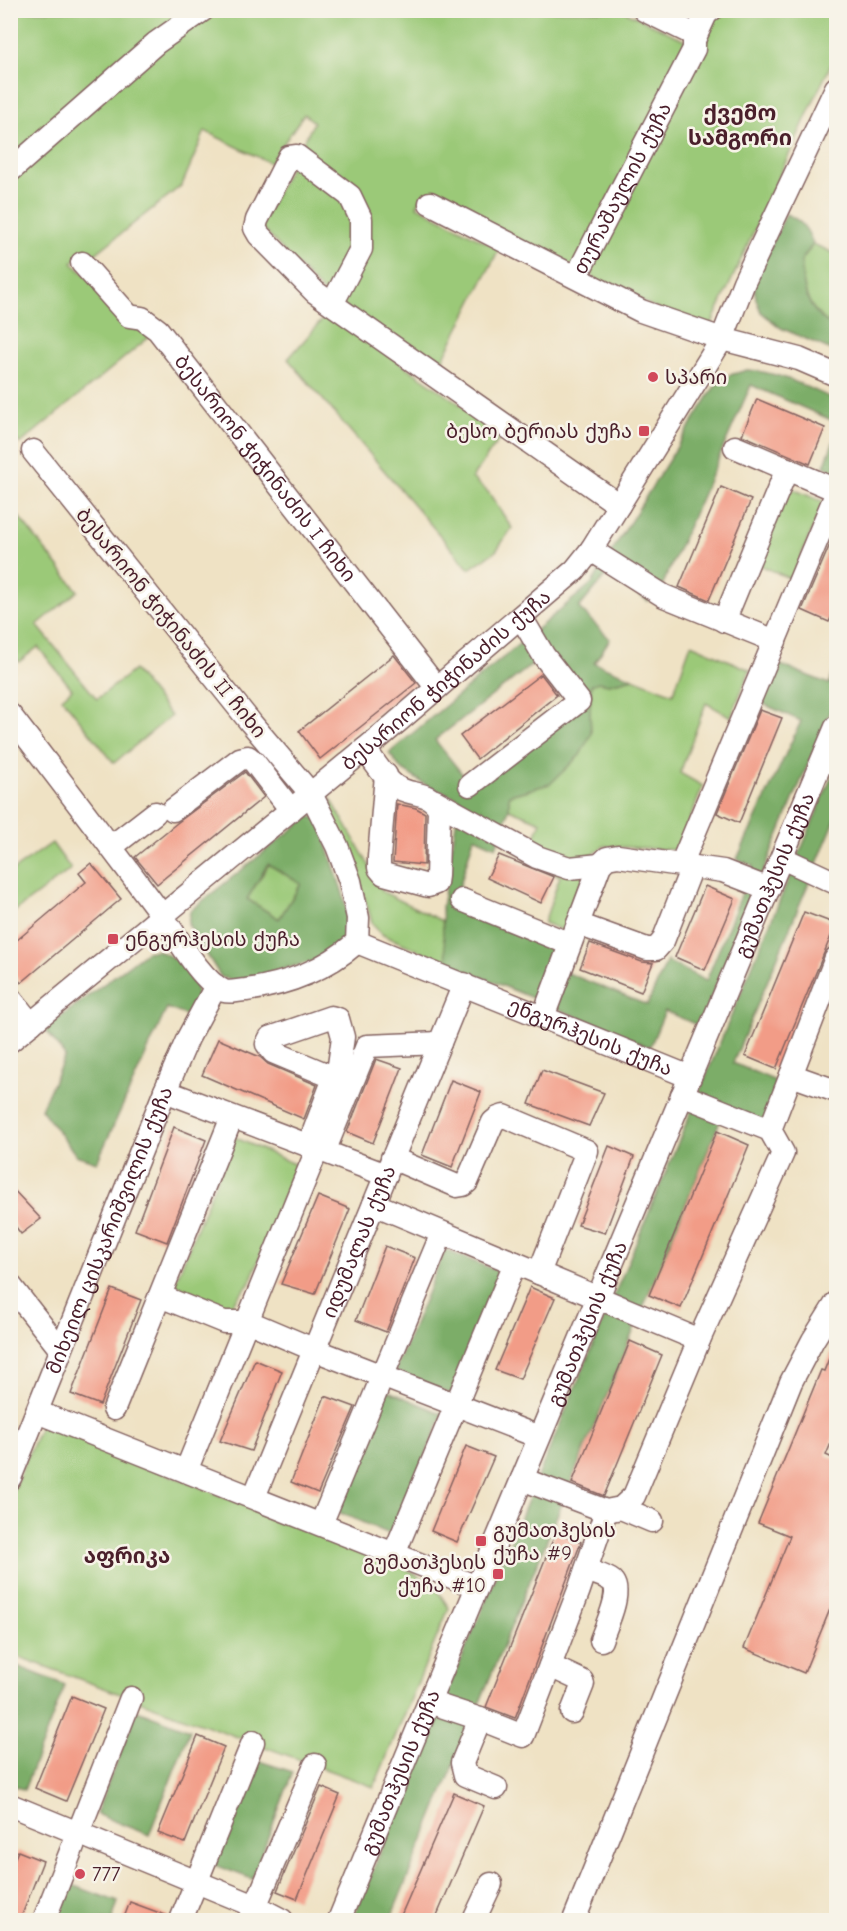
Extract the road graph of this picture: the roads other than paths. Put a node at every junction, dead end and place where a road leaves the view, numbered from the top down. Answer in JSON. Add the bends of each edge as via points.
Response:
{"nodes":[{"id":1,"x":203,"y":10,"type":"edge"},
{"id":2,"x":644,"y":10,"type":"edge"},
{"id":3,"x":711,"y":10,"type":"edge"},
{"id":4,"x":694,"y":40,"type":"junction"},
{"id":5,"x":837,"y":88,"type":"edge"},
{"id":6,"x":10,"y":171,"type":"edge"},
{"id":7,"x":430,"y":203,"type":"dead end"},
{"id":8,"x":82,"y":263,"type":"dead end"},
{"id":9,"x":576,"y":277,"type":"junction"},
{"id":10,"x":332,"y":304,"type":"junction"},
{"id":11,"x":722,"y":339,"type":"junction"},
{"id":12,"x":837,"y":375,"type":"edge"},
{"id":13,"x":735,"y":447,"type":"dead end"},
{"id":14,"x":33,"y":451,"type":"dead end"},
{"id":15,"x":787,"y":469,"type":"junction"},
{"id":16,"x":837,"y":492,"type":"edge"},
{"id":17,"x":620,"y":505,"type":"junction"},
{"id":18,"x":591,"y":550,"type":"junction"},
{"id":19,"x":521,"y":617,"type":"junction"},
{"id":20,"x":724,"y":621,"type":"junction"},
{"id":21,"x":775,"y":641,"type":"junction"},
{"id":22,"x":437,"y":688,"type":"junction"},
{"id":23,"x":10,"y":715,"type":"edge"},
{"id":24,"x":837,"y":727,"type":"edge"},
{"id":25,"x":365,"y":749,"type":"junction"},
{"id":26,"x":386,"y":775,"type":"junction"},
{"id":27,"x":470,"y":785,"type":"dead end"},
{"id":28,"x":311,"y":794,"type":"junction"},
{"id":29,"x":435,"y":801,"type":"junction"},
{"id":30,"x":291,"y":810,"type":"junction"},
{"id":31,"x":111,"y":847,"type":"junction"},
{"id":32,"x":782,"y":858,"type":"junction"},
{"id":33,"x":600,"y":865,"type":"junction"},
{"id":34,"x":687,"y":866,"type":"junction"},
{"id":35,"x":837,"y":883,"type":"edge"},
{"id":36,"x":769,"y":889,"type":"junction"},
{"id":37,"x":462,"y":900,"type":"dead end"},
{"id":38,"x":163,"y":917,"type":"junction"},
{"id":39,"x":574,"y":934,"type":"junction"},
{"id":40,"x":357,"y":942,"type":"junction"},
{"id":41,"x":837,"y":958,"type":"edge"},
{"id":42,"x":464,"y":984,"type":"junction"},
{"id":43,"x":216,"y":986,"type":"junction"},
{"id":44,"x":829,"y":997,"type":"edge"},
{"id":45,"x":10,"y":998,"type":"edge"},
{"id":46,"x":543,"y":1017,"type":"junction"},
{"id":47,"x":31,"y":1024,"type":"junction"},
{"id":48,"x":10,"y":1041,"type":"edge"},
{"id":49,"x":440,"y":1043,"type":"junction"},
{"id":50,"x":791,"y":1075,"type":"junction"},
{"id":51,"x":335,"y":1078,"type":"dead end"},
{"id":52,"x":686,"y":1086,"type":"junction"},
{"id":53,"x":165,"y":1091,"type":"junction"},
{"id":54,"x":837,"y":1091,"type":"edge"},
{"id":55,"x":232,"y":1117,"type":"junction"},
{"id":56,"x":770,"y":1130,"type":"junction"},
{"id":57,"x":315,"y":1149,"type":"junction"},
{"id":58,"x":389,"y":1167,"type":"junction"},
{"id":59,"x":374,"y":1204,"type":"junction"},
{"id":60,"x":442,"y":1233,"type":"junction"},
{"id":61,"x":515,"y":1263,"type":"junction"},
{"id":62,"x":539,"y":1274,"type":"junction"},
{"id":63,"x":10,"y":1285,"type":"edge"},
{"id":64,"x":160,"y":1296,"type":"junction"},
{"id":65,"x":597,"y":1298,"type":"junction"},
{"id":66,"x":837,"y":1303,"type":"edge"},
{"id":67,"x":246,"y":1322,"type":"junction"},
{"id":68,"x":699,"y":1340,"type":"junction"},
{"id":69,"x":61,"y":1350,"type":"junction"},
{"id":70,"x":315,"y":1350,"type":"junction"},
{"id":71,"x":382,"y":1376,"type":"junction"},
{"id":72,"x":456,"y":1405,"type":"junction"},
{"id":73,"x":114,"y":1408,"type":"dead end"},
{"id":74,"x":37,"y":1412,"type":"junction"},
{"id":75,"x":539,"y":1437,"type":"junction"},
{"id":76,"x":186,"y":1471,"type":"junction"},
{"id":77,"x":10,"y":1478,"type":"edge"},
{"id":78,"x":522,"y":1479,"type":"junction"},
{"id":79,"x":254,"y":1497,"type":"junction"},
{"id":80,"x":613,"y":1510,"type":"junction"},
{"id":81,"x":652,"y":1521,"type":"dead end"},
{"id":82,"x":321,"y":1524,"type":"junction"},
{"id":83,"x":394,"y":1554,"type":"junction"},
{"id":84,"x":586,"y":1570,"type":"junction"},
{"id":85,"x":477,"y":1587,"type":"junction"},
{"id":86,"x":601,"y":1640,"type":"dead end"},
{"id":87,"x":550,"y":1666,"type":"junction"},
{"id":88,"x":131,"y":1698,"type":"dead end"},
{"id":89,"x":429,"y":1702,"type":"junction"},
{"id":90,"x":572,"y":1713,"type":"dead end"},
{"id":91,"x":480,"y":1719,"type":"junction"},
{"id":92,"x":253,"y":1743,"type":"dead end"},
{"id":93,"x":315,"y":1765,"type":"dead end"},
{"id":94,"x":496,"y":1788,"type":"dead end"},
{"id":95,"x":10,"y":1805,"type":"edge"},
{"id":96,"x":78,"y":1833,"type":"junction"},
{"id":97,"x":197,"y":1882,"type":"junction"},
{"id":98,"x":491,"y":1884,"type":"dead end"},
{"id":99,"x":252,"y":1913,"type":"edge"},
{"id":100,"x":45,"y":1920,"type":"edge"},
{"id":101,"x":182,"y":1920,"type":"edge"},
{"id":102,"x":282,"y":1920,"type":"edge"},
{"id":103,"x":339,"y":1920,"type":"edge"},
{"id":104,"x":474,"y":1920,"type":"edge"},
{"id":105,"x":574,"y":1920,"type":"edge"}],
"edges":[{"from":1,"to":6,"type":"street","via":[[156,43]]},
{"from":2,"to":4,"type":"street","via":[[691,33]]},
{"from":3,"to":4,"type":"street","name":"თურაშაულის ქუჩა","via":[[705,14]]},
{"from":4,"to":9,"type":"street","name":"თურაშაულის ქუჩა","via":[[694,49]]},
{"from":5,"to":11,"type":"street","name":"ბესარიონ ჭიჭინაძის ქუჩა","via":[[744,282]]},
{"from":7,"to":9,"type":"street"},
{"from":8,"to":22,"type":"street","name":"ბესარიონ ჭიჭინაძის I ჩიხი","via":[[129,316],[142,318],[158,330]]},
{"from":9,"to":11,"type":"street","name":"თურაშაულის ქუჩა","via":[[641,311]]},
{"from":10,"to":10,"type":"street","via":[[315,292],[255,228],[289,157],[297,156],[350,196],[361,219],[361,249]]},
{"from":10,"to":17,"type":"street"},
{"from":11,"to":12,"type":"street","via":[[799,358]]},
{"from":11,"to":17,"type":"street","name":"ბესარიონ ჭიჭინაძის ქუჩა"},
{"from":13,"to":15,"type":"street"},
{"from":14,"to":28,"type":"street","name":"ბესარიონ ჭიჭინაძის II ჩიხი"},
{"from":15,"to":16,"type":"street"},
{"from":15,"to":20,"type":"street"},
{"from":16,"to":21,"type":"street"},
{"from":17,"to":18,"type":"street","name":"ბესარიონ ჭიჭინაძის ქუჩა"},
{"from":18,"to":19,"type":"street","name":"ბესარიონ ჭიჭინაძის ქუჩა","via":[[575,570]]},
{"from":18,"to":20,"type":"street","via":[[664,596]]},
{"from":19,"to":22,"type":"street","name":"ბესარიონ ჭიჭინაძის ქუჩა"},
{"from":19,"to":27,"type":"street","via":[[544,656],[579,701]]},
{"from":20,"to":21,"type":"street"},
{"from":21,"to":34,"type":"street"},
{"from":22,"to":25,"type":"street","name":"ბესარიონ ჭიჭინაძის ქუჩა"},
{"from":23,"to":31,"type":"street"},
{"from":24,"to":32,"type":"street","name":"გუმათჰესის ქუჩა"},
{"from":25,"to":26,"type":"street"},
{"from":25,"to":28,"type":"street","name":"ბესარიონ ჭიჭინაძის ქუჩა"},
{"from":26,"to":29,"type":"street","via":[[401,789]]},
{"from":26,"to":29,"type":"street","via":[[379,857],[384,874],[428,886],[436,883],[439,809]]},
{"from":28,"to":30,"type":"street","name":"ბესარიონ ჭიჭინაძის ქუჩა"},
{"from":28,"to":40,"type":"street","via":[[338,846],[350,881],[358,918]]},
{"from":29,"to":33,"type":"street","via":[[537,857],[569,868]]},
{"from":30,"to":31,"type":"street","via":[[254,762],[240,759]]},
{"from":30,"to":38,"type":"street","name":"ბესარიონ ჭიჭინაძის ქუჩა"},
{"from":31,"to":38,"type":"street"},
{"from":32,"to":35,"type":"street"},
{"from":32,"to":36,"type":"street","name":"გუმათჰესის ქუჩა"},
{"from":33,"to":34,"type":"street","via":[[618,856]]},
{"from":33,"to":39,"type":"street"},
{"from":34,"to":36,"type":"street","via":[[723,871]]},
{"from":34,"to":39,"type":"street","via":[[663,941],[656,949]]},
{"from":36,"to":52,"type":"street","name":"გუმათჰესის ქუჩა"},
{"from":37,"to":39,"type":"street"},
{"from":38,"to":43,"type":"street"},
{"from":38,"to":47,"type":"street","name":"ბესარიონ ჭიჭინაძის ქუჩა"},
{"from":39,"to":46,"type":"street"},
{"from":40,"to":42,"type":"street","name":"ენგურჰესის ქუჩა"},
{"from":40,"to":43,"type":"street","via":[[340,957],[291,981],[227,992]]},
{"from":41,"to":44,"type":"street"},
{"from":42,"to":46,"type":"street","name":"ენგურჰესის ქუჩა"},
{"from":42,"to":49,"type":"street","name":"იდუმალას ქუჩა"},
{"from":43,"to":53,"type":"street","name":"მიხეილ ცისკარიშვილის ქუჩა"},
{"from":44,"to":50,"type":"street"},
{"from":45,"to":47,"type":"street"},
{"from":46,"to":52,"type":"street","name":"ენგურჰესის ქუჩა"},
{"from":47,"to":48,"type":"street","name":"ბესარიონ ჭიჭინაძის ქუჩა"},
{"from":49,"to":57,"type":"street","via":[[367,1046],[328,1142]]},
{"from":49,"to":58,"type":"street","name":"იდუმალას ქუჩა"},
{"from":50,"to":54,"type":"street"},
{"from":50,"to":56,"type":"street"},
{"from":51,"to":57,"type":"street","via":[[312,1134]]},
{"from":52,"to":56,"type":"street","name":"ენგურჰესის ქუჩა"},
{"from":52,"to":65,"type":"street","name":"გუმათჰესის ქუჩა"},
{"from":53,"to":55,"type":"street"},
{"from":53,"to":69,"type":"street","name":"მიხეილ ცისკარიშვილის ქუჩა"},
{"from":55,"to":57,"type":"street"},
{"from":55,"to":64,"type":"street"},
{"from":56,"to":68,"type":"street","via":[[783,1153]]},
{"from":57,"to":58,"type":"street"},
{"from":57,"to":67,"type":"street"},
{"from":58,"to":59,"type":"street","name":"იდუმალას ქუჩა"},
{"from":58,"to":62,"type":"street","via":[[463,1185],[493,1122],[504,1116],[587,1151]]},
{"from":59,"to":60,"type":"street"},
{"from":59,"to":70,"type":"street","name":"იდუმალას ქუჩა"},
{"from":60,"to":61,"type":"street"},
{"from":60,"to":71,"type":"street"},
{"from":61,"to":62,"type":"street"},
{"from":61,"to":72,"type":"street"},
{"from":62,"to":65,"type":"street"},
{"from":63,"to":69,"type":"street"},
{"from":64,"to":67,"type":"street","via":[[224,1322]]},
{"from":64,"to":73,"type":"street"},
{"from":65,"to":68,"type":"street"},
{"from":65,"to":75,"type":"street","name":"გუმათჰესის ქუჩა"},
{"from":66,"to":105,"type":"street","via":[[791,1382]]},
{"from":67,"to":70,"type":"street"},
{"from":67,"to":76,"type":"street"},
{"from":68,"to":80,"type":"street","via":[[634,1496]]},
{"from":69,"to":74,"type":"street","name":"მიხეილ ცისკარიშვილის ქუჩა"},
{"from":70,"to":71,"type":"street"},
{"from":70,"to":79,"type":"street","name":"იდუმალას ქუჩა"},
{"from":71,"to":72,"type":"street"},
{"from":71,"to":82,"type":"street"},
{"from":72,"to":75,"type":"street"},
{"from":72,"to":83,"type":"street"},
{"from":74,"to":76,"type":"street"},
{"from":74,"to":77,"type":"street","name":"მიხეილ ცისკარიშვილის ქუჩა"},
{"from":75,"to":78,"type":"street","name":"გუმათჰესის ქუჩა"},
{"from":76,"to":79,"type":"street"},
{"from":78,"to":80,"type":"street"},
{"from":78,"to":85,"type":"street","name":"გუმათჰესის ქუჩა"},
{"from":79,"to":82,"type":"street"},
{"from":80,"to":81,"type":"street"},
{"from":80,"to":84,"type":"street"},
{"from":82,"to":83,"type":"street"},
{"from":83,"to":85,"type":"street"},
{"from":84,"to":86,"type":"street","via":[[610,1580],[616,1590]]},
{"from":84,"to":87,"type":"street"},
{"from":85,"to":89,"type":"street","name":"გუმათჰესის ქუჩა"},
{"from":87,"to":90,"type":"street","via":[[582,1680]]},
{"from":87,"to":91,"type":"street","via":[[523,1736]]},
{"from":88,"to":96,"type":"street"},
{"from":89,"to":91,"type":"street"},
{"from":89,"to":103,"type":"street","name":"გუმათჰესის ქუჩა"},
{"from":91,"to":94,"type":"street","via":[[462,1763],[465,1775]]},
{"from":92,"to":97,"type":"street"},
{"from":93,"to":99,"type":"street"},
{"from":95,"to":96,"type":"street"},
{"from":96,"to":97,"type":"street"},
{"from":96,"to":100,"type":"street"},
{"from":97,"to":99,"type":"street"},
{"from":97,"to":101,"type":"street"},
{"from":98,"to":104,"type":"street"},
{"from":99,"to":102,"type":"street"}]}
